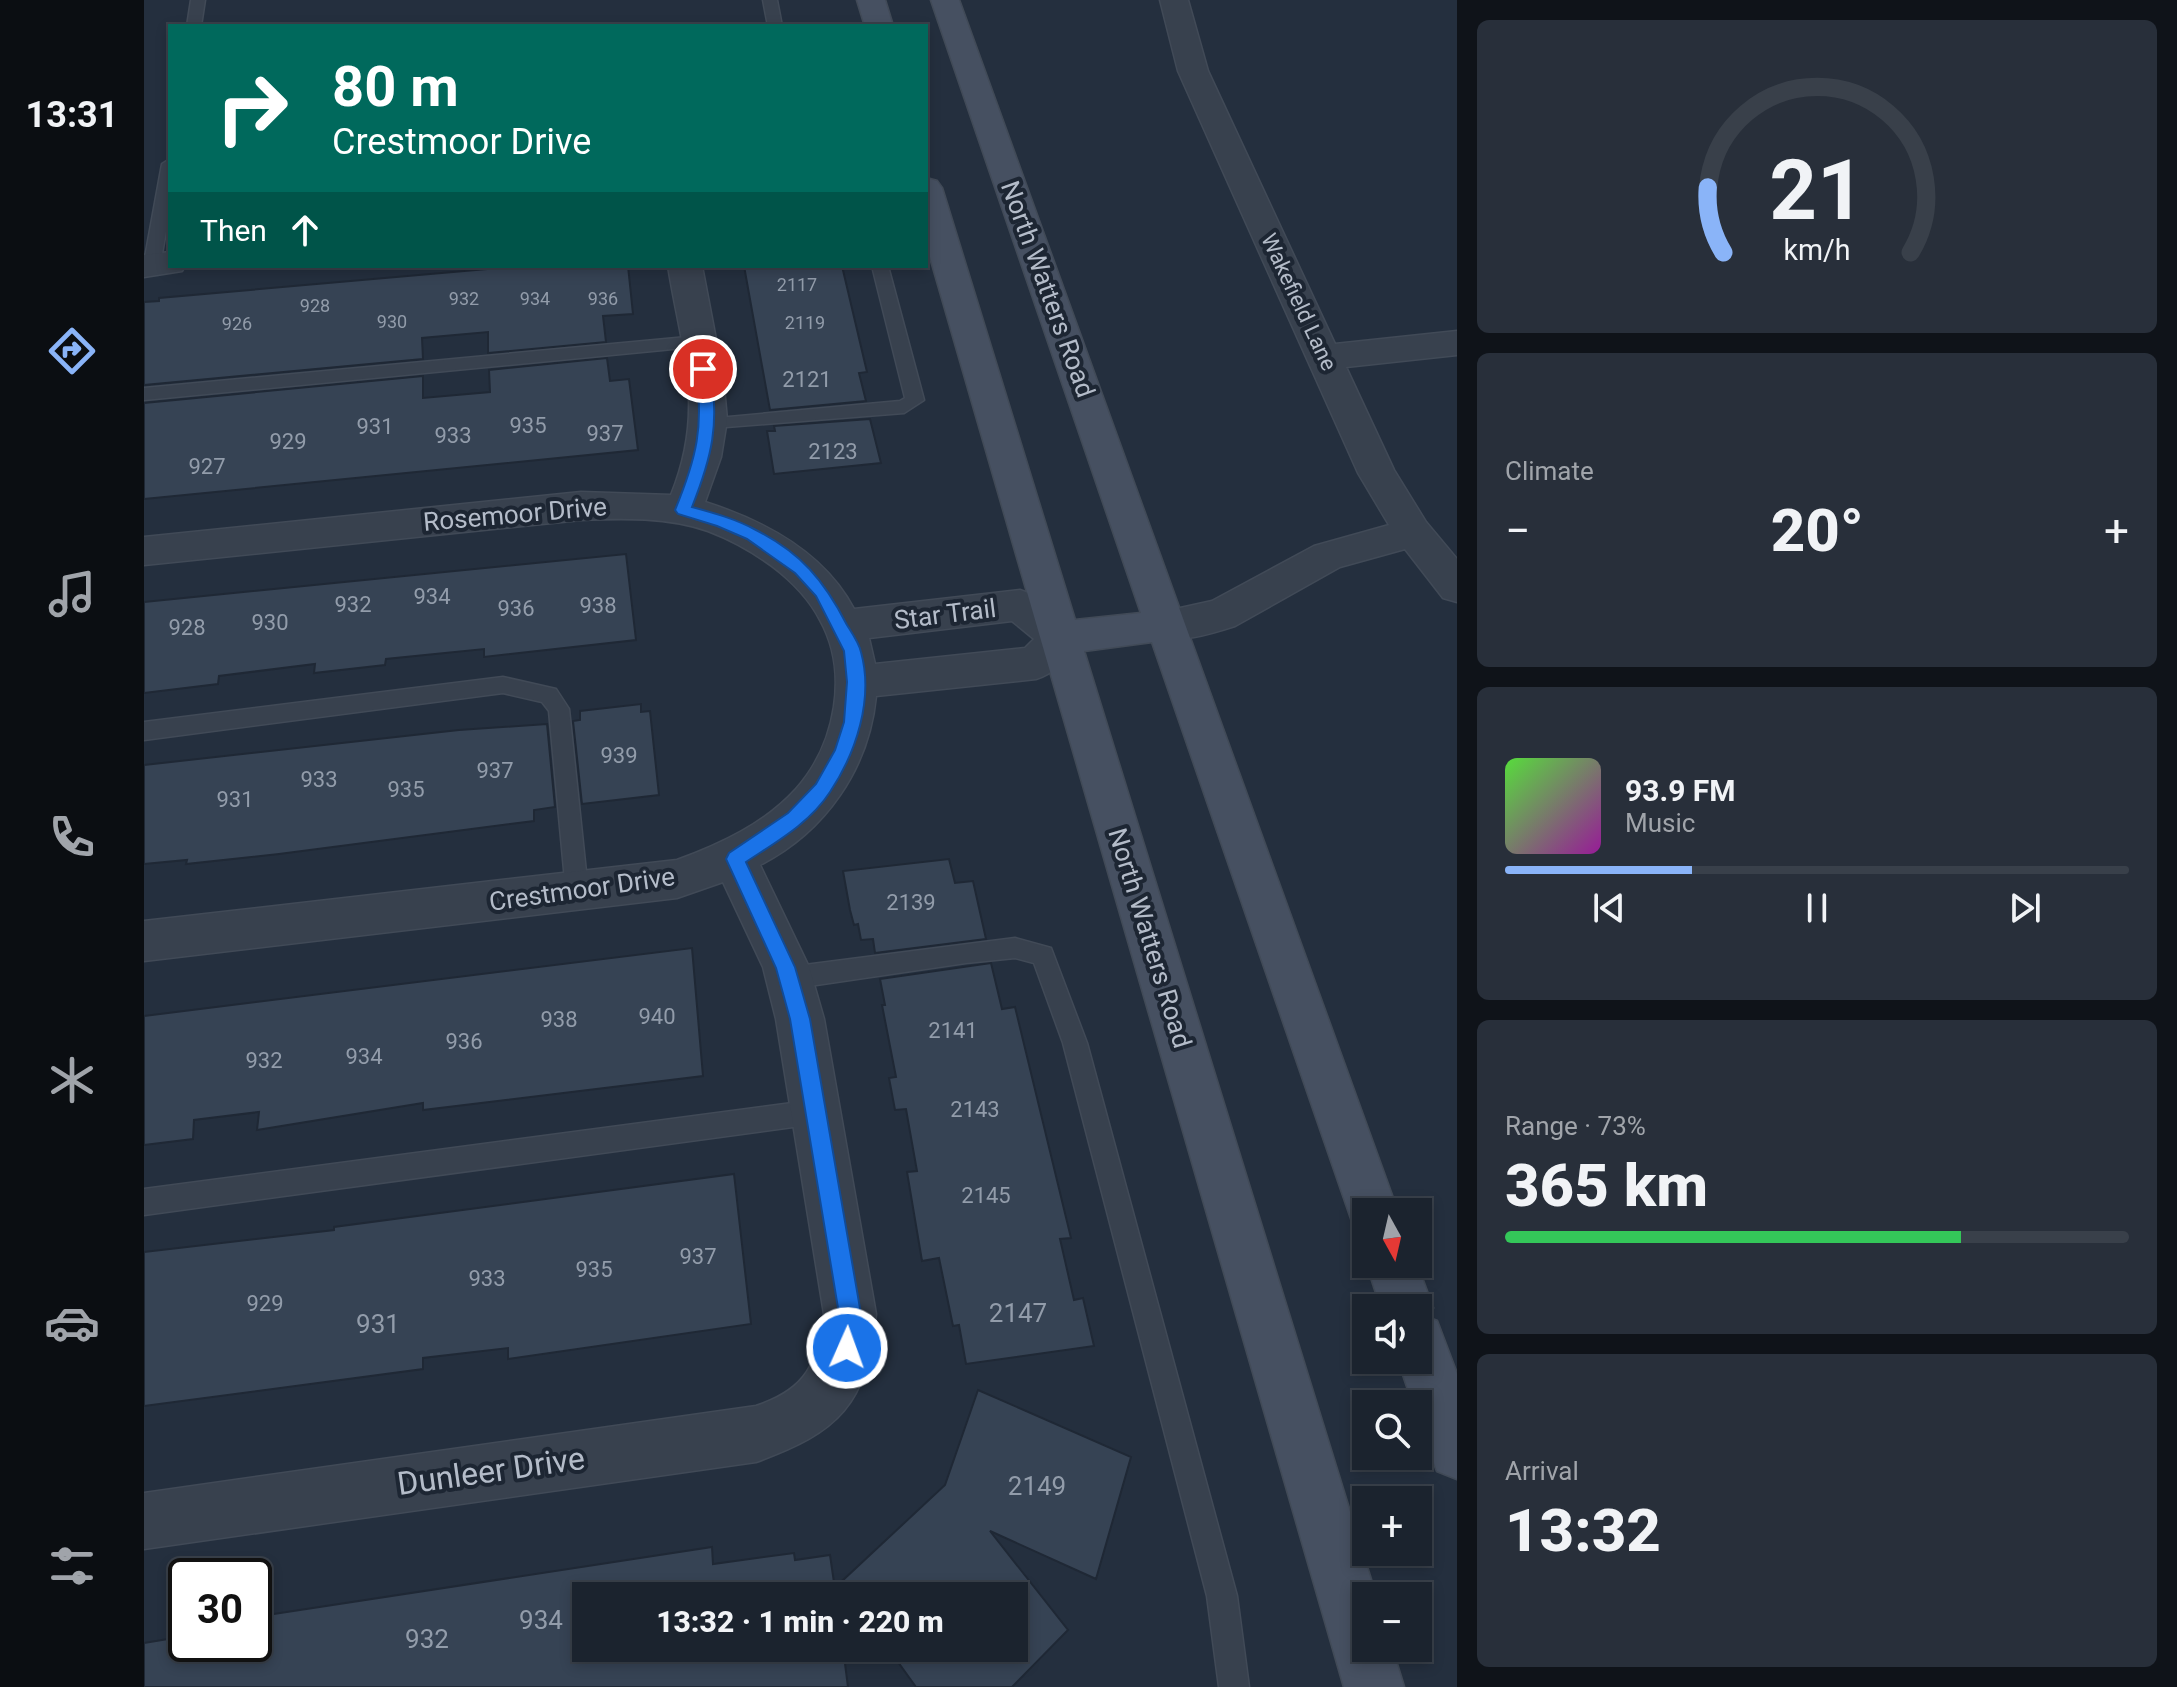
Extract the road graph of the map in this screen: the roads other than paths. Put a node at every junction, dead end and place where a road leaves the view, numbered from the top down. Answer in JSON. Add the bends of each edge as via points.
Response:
{"nodes":[{"id":1,"x":198,"y":0,"type":"edge"},
{"id":2,"x":770,"y":0,"type":"edge"},
{"id":3,"x":871,"y":0,"type":"edge"},
{"id":4,"x":945,"y":0,"type":"edge"},
{"id":5,"x":1174,"y":0,"type":"edge"},
{"id":6,"x":194,"y":24,"type":"edge"},
{"id":7,"x":775,"y":24,"type":"edge"},
{"id":8,"x":878,"y":24,"type":"edge"},
{"id":9,"x":168,"y":177,"type":"edge"},
{"id":10,"x":928,"y":195,"type":"edge"},
{"id":11,"x":155,"y":265,"type":"edge"},
{"id":12,"x":685,"y":268,"type":"edge"},
{"id":13,"x":881,"y":268,"type":"edge"},
{"id":14,"x":698,"y":342,"type":"junction"},
{"id":15,"x":1457,"y":343,"type":"edge"},
{"id":16,"x":1324,"y":357,"type":"junction"},
{"id":17,"x":144,"y":394,"type":"edge"},
{"id":18,"x":707,"y":425,"type":"junction"},
{"id":19,"x":683,"y":510,"type":"junction"},
{"id":20,"x":1413,"y":532,"type":"junction"},
{"id":21,"x":144,"y":551,"type":"edge"},
{"id":22,"x":1457,"y":587,"type":"edge"},
{"id":23,"x":1167,"y":625,"type":"junction"},
{"id":24,"x":842,"y":626,"type":"junction"},
{"id":25,"x":1060,"y":638,"type":"junction"},
{"id":26,"x":855,"y":682,"type":"junction"},
{"id":27,"x":144,"y":731,"type":"edge"},
{"id":28,"x":735,"y":859,"type":"junction"},
{"id":29,"x":577,"y":891,"type":"junction"},
{"id":30,"x":144,"y":941,"type":"edge"},
{"id":31,"x":789,"y":978,"type":"junction"},
{"id":32,"x":815,"y":1112,"type":"junction"},
{"id":33,"x":1368,"y":1198,"type":"edge"},
{"id":34,"x":144,"y":1202,"type":"edge"},
{"id":35,"x":1430,"y":1374,"type":"edge"},
{"id":36,"x":1457,"y":1451,"type":"edge"},
{"id":37,"x":144,"y":1521,"type":"edge"},
{"id":38,"x":1234,"y":1687,"type":"edge"},
{"id":39,"x":1374,"y":1687,"type":"edge"}],
"edges":[{"from":1,"to":6,"type":"lane"},
{"from":2,"to":7,"type":"lane"},
{"from":3,"to":8,"type":"main road"},
{"from":4,"to":23,"type":"main road","name":"North Watters Road"},
{"from":5,"to":16,"type":"street","name":"Wakefield Lane","via":[[1193,71]]},
{"from":9,"to":11,"type":"lane"},
{"from":10,"to":25,"type":"main road","name":"North Watters Road"},
{"from":12,"to":14,"type":"street"},
{"from":13,"to":18,"type":"lane","via":[[915,400],[904,407]]},
{"from":14,"to":17,"type":"lane"},
{"from":14,"to":18,"type":"street","via":[[708,397]]},
{"from":15,"to":16,"type":"street"},
{"from":16,"to":20,"type":"street","name":"Wakefield Lane","via":[[1377,473]]},
{"from":18,"to":19,"type":"street","via":[[700,468]]},
{"from":19,"to":21,"type":"street","name":"Rosemoor Drive","via":[[635,504],[581,506]]},
{"from":19,"to":24,"type":"street","name":"Rosemoor Drive","via":[[752,535],[801,569]]},
{"from":20,"to":22,"type":"street","name":"Wakefield Lane"},
{"from":20,"to":23,"type":"street","via":[[1328,556],[1221,615]]},
{"from":23,"to":25,"type":"main road"},
{"from":23,"to":33,"type":"main road","name":"North Watters Road"},
{"from":24,"to":25,"type":"street","name":"Star Trail","via":[[1020,605]]},
{"from":24,"to":26,"type":"street","name":"Crestmoor Drive","via":[[853,651]]},
{"from":25,"to":26,"type":"street","via":[[1036,663]]},
{"from":25,"to":39,"type":"main road","name":"North Watters Road"},
{"from":26,"to":28,"type":"street","name":"Crestmoor Drive","via":[[843,752],[822,789],[795,819]]},
{"from":27,"to":29,"type":"lane","via":[[503,685],[549,695],[559,709]]},
{"from":28,"to":29,"type":"street","name":"Crestmoor Drive","via":[[677,879]]},
{"from":28,"to":31,"type":"street","name":"Dunleer Drive"},
{"from":29,"to":30,"type":"street","name":"Crestmoor Drive"},
{"from":31,"to":32,"type":"street","name":"Dunleer Drive"},
{"from":31,"to":38,"type":"lane","via":[[1015,948],[1043,955],[1075,1043],[1222,1596]]},
{"from":32,"to":34,"type":"lane"},
{"from":32,"to":37,"type":"street","name":"Dunleer Drive","via":[[850,1314],[847,1348],[836,1379],[816,1405],[788,1424],[756,1434]]},
{"from":35,"to":36,"type":"main road"}]}
